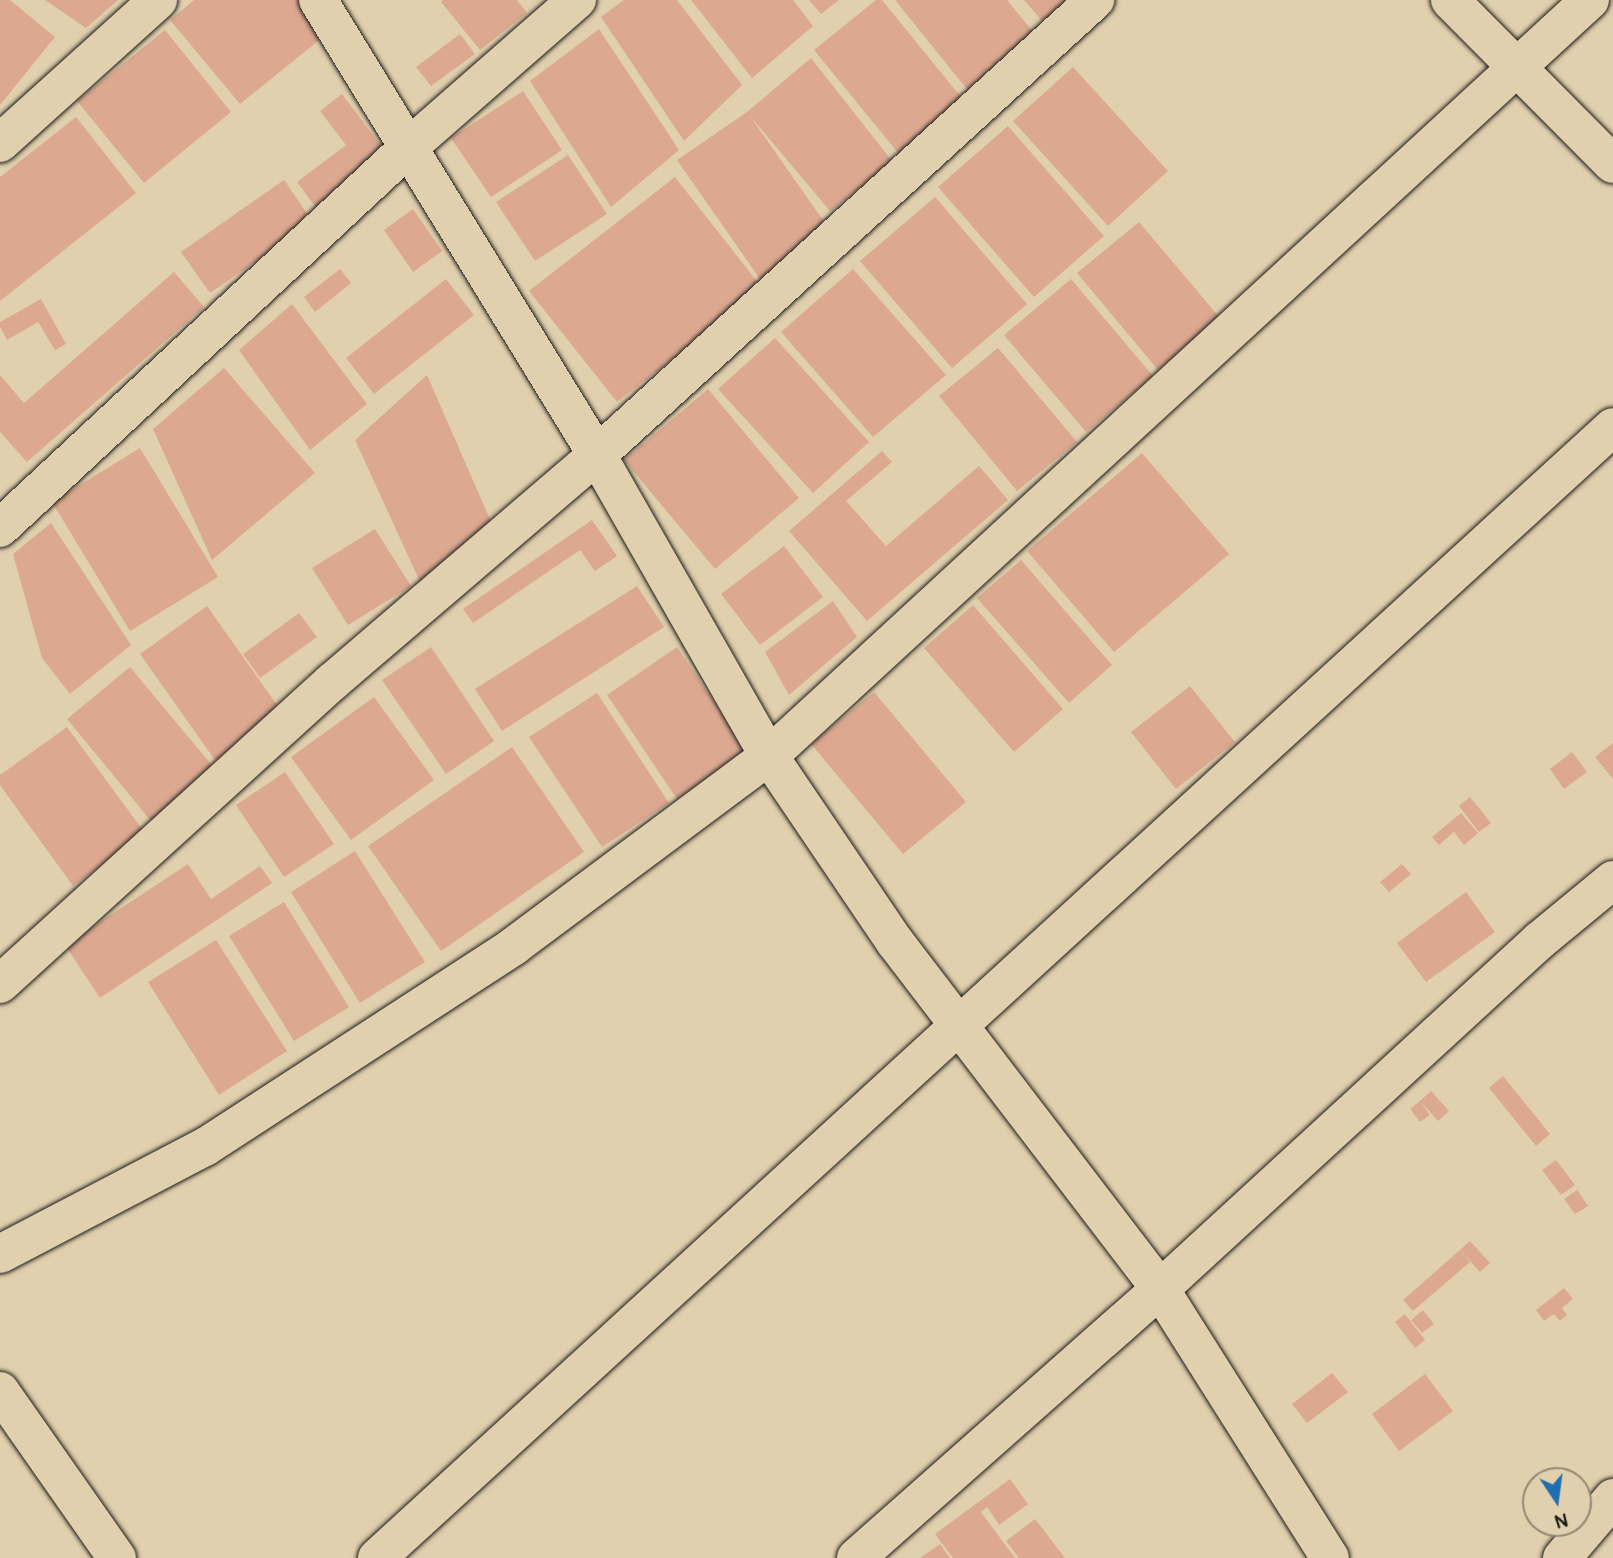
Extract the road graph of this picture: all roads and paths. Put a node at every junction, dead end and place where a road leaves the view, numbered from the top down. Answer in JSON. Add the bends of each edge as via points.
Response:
{"nodes":[{"id":1,"x":158,"y":0,"type":"edge"},
{"id":2,"x":318,"y":0,"type":"edge"},
{"id":3,"x":578,"y":0,"type":"edge"},
{"id":4,"x":1095,"y":0,"type":"edge"},
{"id":5,"x":1450,"y":0,"type":"edge"},
{"id":6,"x":1590,"y":0,"type":"edge"},
{"id":7,"x":1518,"y":68,"type":"junction"},
{"id":8,"x":0,"y":143,"type":"edge"},
{"id":9,"x":410,"y":146,"type":"junction"},
{"id":10,"x":1613,"y":163,"type":"edge"},
{"id":11,"x":1613,"y":427,"type":"edge"},
{"id":12,"x":597,"y":455,"type":"junction"},
{"id":13,"x":0,"y":528,"type":"edge"},
{"id":14,"x":769,"y":755,"type":"junction"},
{"id":15,"x":1613,"y":880,"type":"edge"},
{"id":16,"x":0,"y":984,"type":"edge"},
{"id":17,"x":958,"y":1027,"type":"junction"},
{"id":18,"x":0,"y":1254,"type":"edge"},
{"id":19,"x":1160,"y":1289,"type":"junction"},
{"id":20,"x":0,"y":1391,"type":"edge"},
{"id":21,"x":1613,"y":1498,"type":"edge"},
{"id":22,"x":117,"y":1558,"type":"edge"},
{"id":23,"x":377,"y":1558,"type":"edge"},
{"id":24,"x":856,"y":1558,"type":"edge"},
{"id":25,"x":1330,"y":1558,"type":"edge"},
{"id":26,"x":1562,"y":1558,"type":"edge"}],
"edges":[{"from":1,"to":8,"type":"street"},
{"from":2,"to":9,"type":"street"},
{"from":3,"to":9,"type":"street"},
{"from":4,"to":12,"type":"street"},
{"from":5,"to":7,"type":"street"},
{"from":6,"to":7,"type":"street"},
{"from":7,"to":10,"type":"street"},
{"from":7,"to":14,"type":"street"},
{"from":9,"to":12,"type":"street"},
{"from":9,"to":13,"type":"street"},
{"from":11,"to":17,"type":"street"},
{"from":12,"to":14,"type":"street"},
{"from":12,"to":16,"type":"street","via":[[332,682]]},
{"from":14,"to":17,"type":"street"},
{"from":14,"to":18,"type":"street","via":[[514,946],[205,1147]]},
{"from":15,"to":19,"type":"street","via":[[1539,941]]},
{"from":17,"to":19,"type":"street"},
{"from":17,"to":23,"type":"street"},
{"from":19,"to":24,"type":"street"},
{"from":19,"to":25,"type":"street"},
{"from":20,"to":22,"type":"street"},
{"from":21,"to":26,"type":"street"}]}
